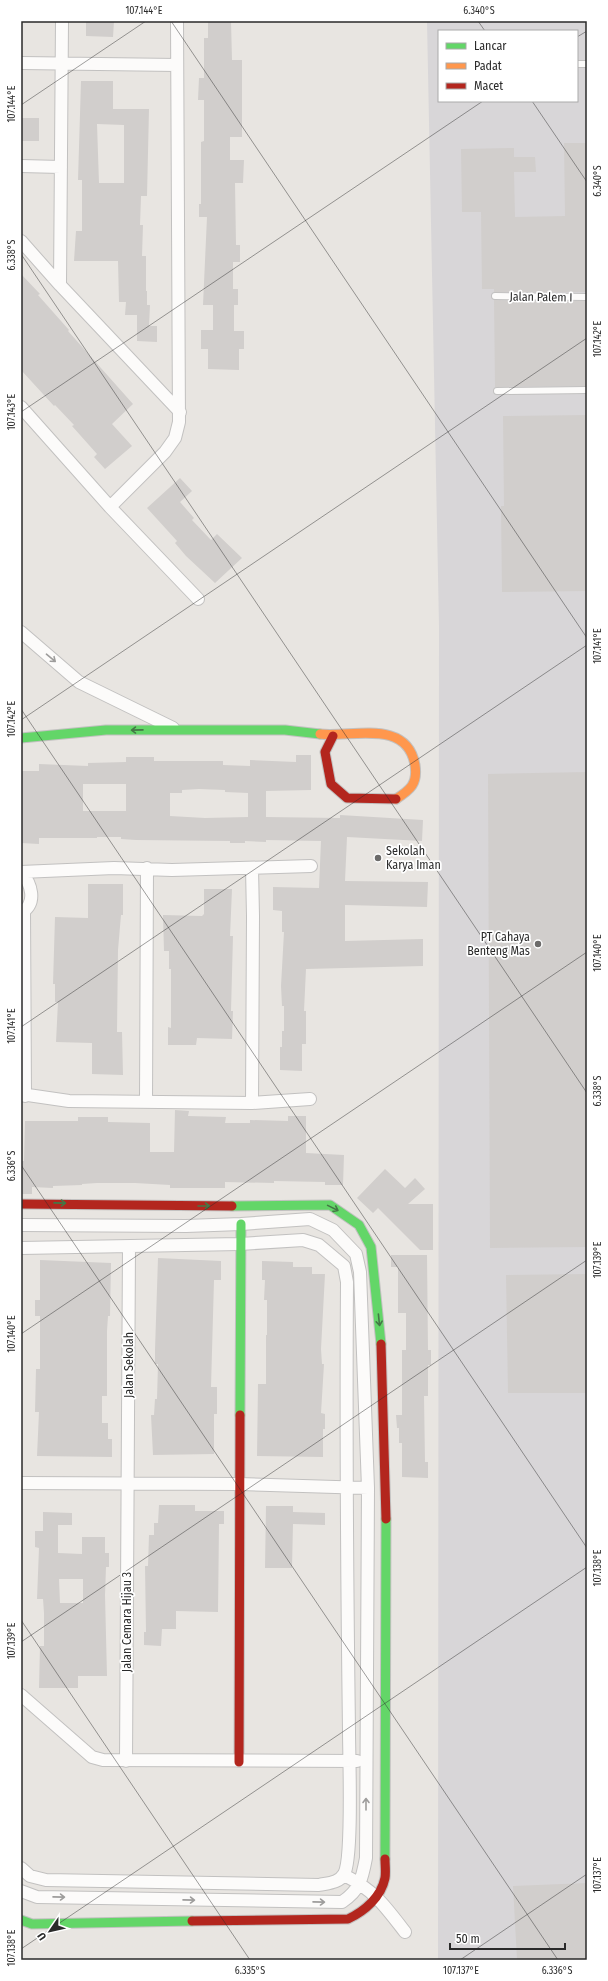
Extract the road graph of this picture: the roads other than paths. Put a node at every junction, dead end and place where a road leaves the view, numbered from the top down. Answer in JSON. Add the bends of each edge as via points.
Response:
{"nodes":[{"id":1,"x":62,"y":21,"type":"edge"},
{"id":2,"x":177,"y":21,"type":"edge"},
{"id":3,"x":21,"y":62,"type":"edge"},
{"id":4,"x":62,"y":63,"type":"junction"},
{"id":5,"x":177,"y":65,"type":"junction"},
{"id":6,"x":21,"y":166,"type":"edge"},
{"id":7,"x":61,"y":167,"type":"junction"},
{"id":8,"x":21,"y":241,"type":"edge"},
{"id":9,"x":60,"y":285,"type":"junction"},
{"id":10,"x":495,"y":296,"type":"dead end"},
{"id":11,"x":587,"y":297,"type":"edge"},
{"id":12,"x":587,"y":390,"type":"edge"},
{"id":13,"x":498,"y":391,"type":"dead end"},
{"id":14,"x":21,"y":407,"type":"edge"},
{"id":15,"x":180,"y":412,"type":"junction"},
{"id":16,"x":110,"y":507,"type":"junction"},
{"id":17,"x":198,"y":599,"type":"dead end"},
{"id":18,"x":21,"y":632,"type":"edge"},
{"id":19,"x":176,"y":729,"type":"junction"},
{"id":20,"x":333,"y":736,"type":"junction"},
{"id":21,"x":21,"y":738,"type":"edge"},
{"id":22,"x":311,"y":866,"type":"dead end"},
{"id":23,"x":147,"y":868,"type":"junction"},
{"id":24,"x":252,"y":868,"type":"junction"},
{"id":25,"x":22,"y":912,"type":"edge"},
{"id":26,"x":23,"y":1095,"type":"edge"},
{"id":27,"x":310,"y":1099,"type":"dead end"},
{"id":28,"x":146,"y":1102,"type":"junction"},
{"id":29,"x":252,"y":1103,"type":"junction"},
{"id":30,"x":21,"y":1204,"type":"edge"},
{"id":31,"x":188,"y":1206,"type":"junction"},
{"id":32,"x":241,"y":1224,"type":"junction"},
{"id":33,"x":21,"y":1225,"type":"edge"},
{"id":34,"x":186,"y":1226,"type":"junction"},
{"id":35,"x":240,"y":1244,"type":"junction"},
{"id":36,"x":129,"y":1247,"type":"junction"},
{"id":37,"x":21,"y":1248,"type":"edge"},
{"id":38,"x":364,"y":1352,"type":"junction"},
{"id":39,"x":382,"y":1353,"type":"junction"},
{"id":40,"x":21,"y":1483,"type":"edge"},
{"id":41,"x":128,"y":1483,"type":"junction"},
{"id":42,"x":239,"y":1484,"type":"junction"},
{"id":43,"x":346,"y":1487,"type":"junction"},
{"id":44,"x":368,"y":1488,"type":"junction"},
{"id":45,"x":366,"y":1608,"type":"junction"},
{"id":46,"x":384,"y":1609,"type":"junction"},
{"id":47,"x":21,"y":1695,"type":"edge"},
{"id":48,"x":126,"y":1761,"type":"junction"},
{"id":49,"x":349,"y":1761,"type":"junction"},
{"id":50,"x":366,"y":1761,"type":"junction"},
{"id":51,"x":239,"y":1762,"type":"junction"},
{"id":52,"x":21,"y":1868,"type":"edge"},
{"id":53,"x":344,"y":1875,"type":"junction"},
{"id":54,"x":361,"y":1883,"type":"junction"},
{"id":55,"x":21,"y":1891,"type":"edge"},
{"id":56,"x":377,"y":1896,"type":"junction"},
{"id":57,"x":21,"y":1920,"type":"edge"},
{"id":58,"x":405,"y":1932,"type":"dead end"}],
"edges":[{"from":1,"to":4,"type":"street"},
{"from":2,"to":5,"type":"street"},
{"from":3,"to":4,"type":"street"},
{"from":4,"to":5,"type":"street"},
{"from":4,"to":7,"type":"street"},
{"from":5,"to":15,"type":"street"},
{"from":6,"to":7,"type":"street"},
{"from":7,"to":9,"type":"street"},
{"from":8,"to":9,"type":"street"},
{"from":9,"to":15,"type":"street"},
{"from":10,"to":11,"type":"lane","name":"Jalan Palem I"},
{"from":12,"to":13,"type":"lane"},
{"from":14,"to":16,"type":"street"},
{"from":15,"to":16,"type":"street","via":[[175,438],[165,452]]},
{"from":16,"to":17,"type":"street"},
{"from":18,"to":19,"type":"street","one_way":true,"via":[[79,682]]},
{"from":19,"to":20,"type":"street","via":[[285,730]]},
{"from":19,"to":21,"type":"street","one_way":true,"via":[[106,730]]},
{"from":20,"to":20,"type":"street","via":[[325,752],[331,784],[348,798],[394,800],[411,789],[416,774],[415,764],[406,744],[384,734],[355,732]]},
{"from":22,"to":24,"type":"street"},
{"from":23,"to":24,"type":"street"},
{"from":23,"to":25,"type":"street","via":[[21,872],[28,880],[32,891],[30,902]]},
{"from":23,"to":28,"type":"street"},
{"from":24,"to":29,"type":"street"},
{"from":25,"to":26,"type":"street"},
{"from":26,"to":28,"type":"street","via":[[69,1101]]},
{"from":27,"to":29,"type":"street"},
{"from":28,"to":29,"type":"street"},
{"from":30,"to":31,"type":"street","one_way":true},
{"from":31,"to":34,"type":"street"},
{"from":31,"to":39,"type":"street","one_way":true,"via":[[330,1205],[359,1225],[371,1247]]},
{"from":32,"to":34,"type":"street"},
{"from":32,"to":35,"type":"street"},
{"from":32,"to":38,"type":"street","via":[[310,1219],[333,1230],[356,1254],[360,1272]]},
{"from":33,"to":34,"type":"street"},
{"from":35,"to":36,"type":"street"},
{"from":35,"to":42,"type":"street"},
{"from":35,"to":43,"type":"street","via":[[303,1240],[319,1245],[344,1266],[347,1282]]},
{"from":36,"to":37,"type":"street"},
{"from":36,"to":41,"type":"street","name":"Jalan Sekolah"},
{"from":38,"to":39,"type":"street"},
{"from":38,"to":44,"type":"street"},
{"from":39,"to":46,"type":"street","via":[[386,1542]]},
{"from":40,"to":41,"type":"street"},
{"from":41,"to":42,"type":"street"},
{"from":41,"to":48,"type":"street","name":"Jalan Cemara Hijau 3"},
{"from":42,"to":43,"type":"street"},
{"from":42,"to":51,"type":"street"},
{"from":43,"to":44,"type":"street"},
{"from":43,"to":49,"type":"street"},
{"from":44,"to":45,"type":"street"},
{"from":45,"to":46,"type":"street"},
{"from":45,"to":50,"type":"street"},
{"from":46,"to":56,"type":"street","via":[[385,1878]]},
{"from":47,"to":48,"type":"street","via":[[92,1757]]},
{"from":48,"to":51,"type":"street"},
{"from":49,"to":50,"type":"street"},
{"from":49,"to":51,"type":"street"},
{"from":49,"to":53,"type":"street","via":[[348,1856]]},
{"from":54,"to":50,"type":"street","one_way":true,"via":[[366,1858]]},
{"from":52,"to":53,"type":"street","via":[[30,1876],[46,1880],[319,1885],[335,1882]]},
{"from":53,"to":54,"type":"street"},
{"from":55,"to":54,"type":"street","one_way":true,"via":[[37,1897],[342,1902],[351,1896]]},
{"from":54,"to":56,"type":"street"},
{"from":56,"to":57,"type":"street","via":[[362,1913],[348,1919],[32,1924]]},
{"from":56,"to":58,"type":"street"}]}
